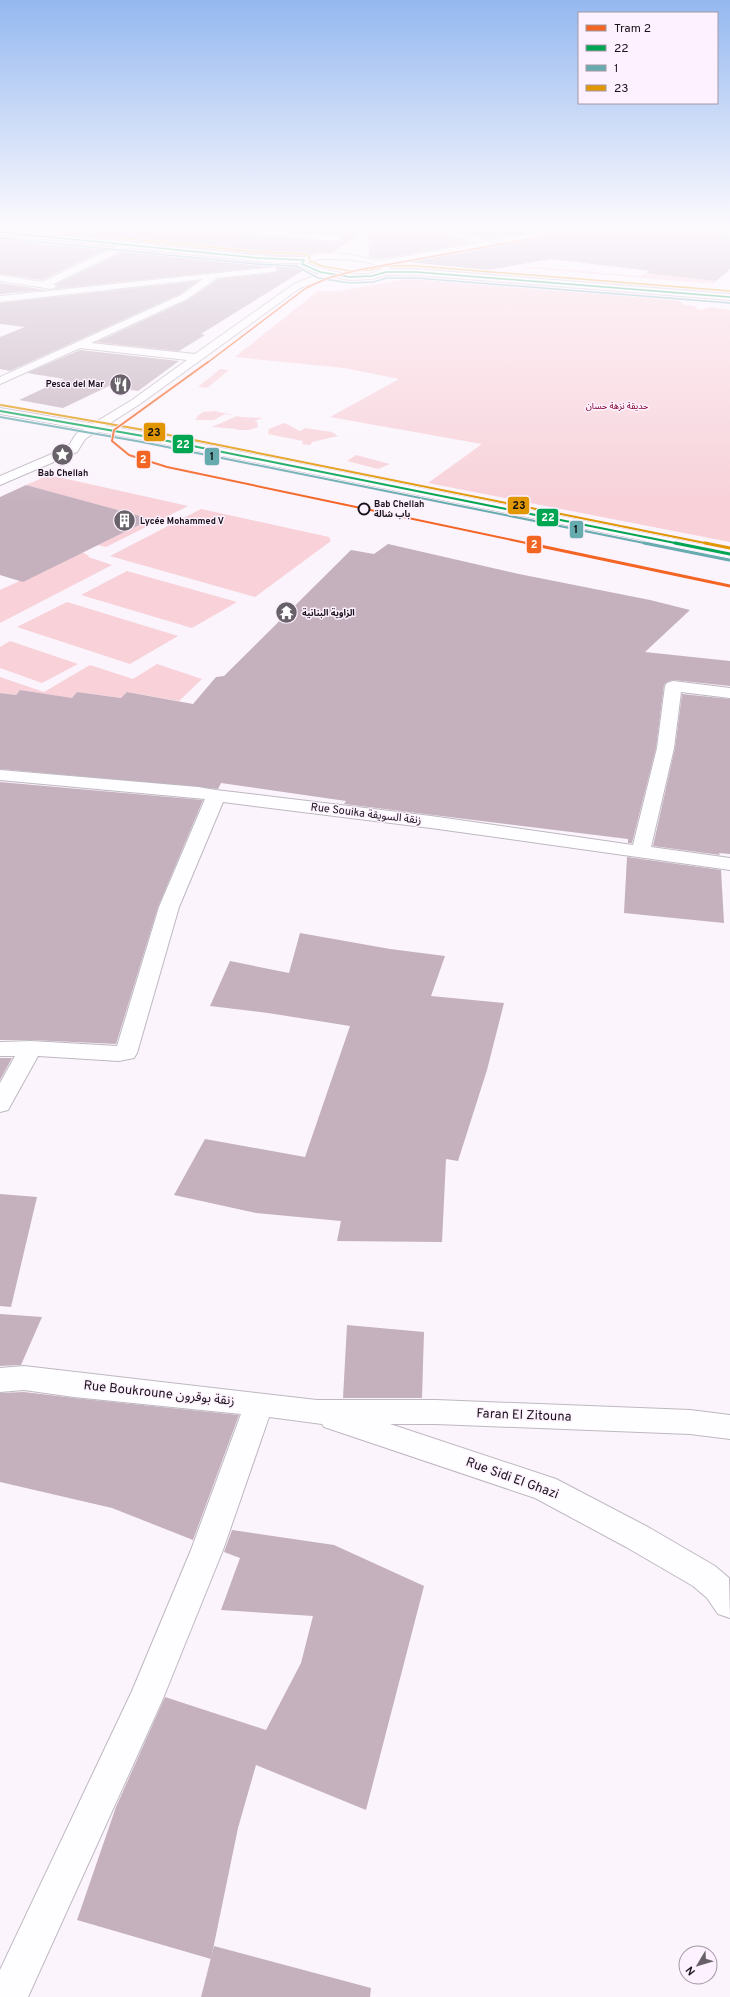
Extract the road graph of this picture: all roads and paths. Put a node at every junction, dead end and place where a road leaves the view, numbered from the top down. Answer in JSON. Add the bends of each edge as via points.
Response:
{"nodes":[{"id":1,"x":140,"y":317,"type":"edge"},
{"id":2,"x":255,"y":317,"type":"edge"},
{"id":3,"x":80,"y":345,"type":"junction"},
{"id":4,"x":198,"y":358,"type":"junction"},
{"id":5,"x":0,"y":382,"type":"edge"},
{"id":6,"x":0,"y":411,"type":"edge"},
{"id":7,"x":0,"y":423,"type":"edge"},
{"id":8,"x":95,"y":428,"type":"junction"},
{"id":9,"x":80,"y":437,"type":"junction"},
{"id":10,"x":0,"y":481,"type":"edge"},
{"id":11,"x":730,"y":554,"type":"edge"},
{"id":12,"x":730,"y":565,"type":"edge"},
{"id":13,"x":730,"y":693,"type":"edge"},
{"id":14,"x":0,"y":775,"type":"edge"},
{"id":15,"x":216,"y":796,"type":"junction"},
{"id":16,"x":641,"y":850,"type":"junction"},
{"id":17,"x":730,"y":864,"type":"edge"},
{"id":18,"x":31,"y":1048,"type":"junction"},
{"id":19,"x":0,"y":1049,"type":"edge"},
{"id":20,"x":0,"y":1104,"type":"edge"},
{"id":21,"x":0,"y":1380,"type":"edge"},
{"id":22,"x":259,"y":1404,"type":"junction"},
{"id":23,"x":317,"y":1412,"type":"junction"},
{"id":24,"x":730,"y":1427,"type":"edge"},
{"id":25,"x":730,"y":1603,"type":"edge"},
{"id":26,"x":8,"y":1997,"type":"edge"}],
"edges":[{"from":1,"to":3,"type":"street"},
{"from":2,"to":4,"type":"street"},
{"from":3,"to":4,"type":"street"},
{"from":3,"to":5,"type":"street"},
{"from":4,"to":8,"type":"street"},
{"from":6,"to":8,"type":"street"},
{"from":7,"to":9,"type":"street"},
{"from":8,"to":9,"type":"street"},
{"from":8,"to":11,"type":"street"},
{"from":9,"to":10,"type":"street","via":[[75,448],[68,452]]},
{"from":9,"to":12,"type":"street","via":[[178,453]]},
{"from":13,"to":16,"type":"street","via":[[673,686],[672,717],[661,775]]},
{"from":14,"to":15,"type":"street","name":"Rue Souika زنقة السويقة","via":[[198,792]]},
{"from":15,"to":16,"type":"street","name":"Rue Souika زنقة السويقة"},
{"from":15,"to":18,"type":"street","via":[[169,907],[126,1052],[119,1054]]},
{"from":16,"to":17,"type":"street","name":"Rue Souika زنقة السويقة"},
{"from":18,"to":19,"type":"street"},
{"from":18,"to":20,"type":"street"},
{"from":21,"to":22,"type":"street","name":"Rue Boukroune زنقة بوقرون","via":[[24,1378]]},
{"from":22,"to":23,"type":"street","name":"Rue Boukroune زنقة بوقرون"},
{"from":22,"to":26,"type":"street","via":[[207,1550],[146,1700]]},
{"from":23,"to":24,"type":"street","name":"Faran El Zitouna","via":[[436,1412],[690,1422]]},
{"from":23,"to":25,"type":"street","name":"Rue Sidi El Ghazi","via":[[545,1488],[704,1576]]}]}
